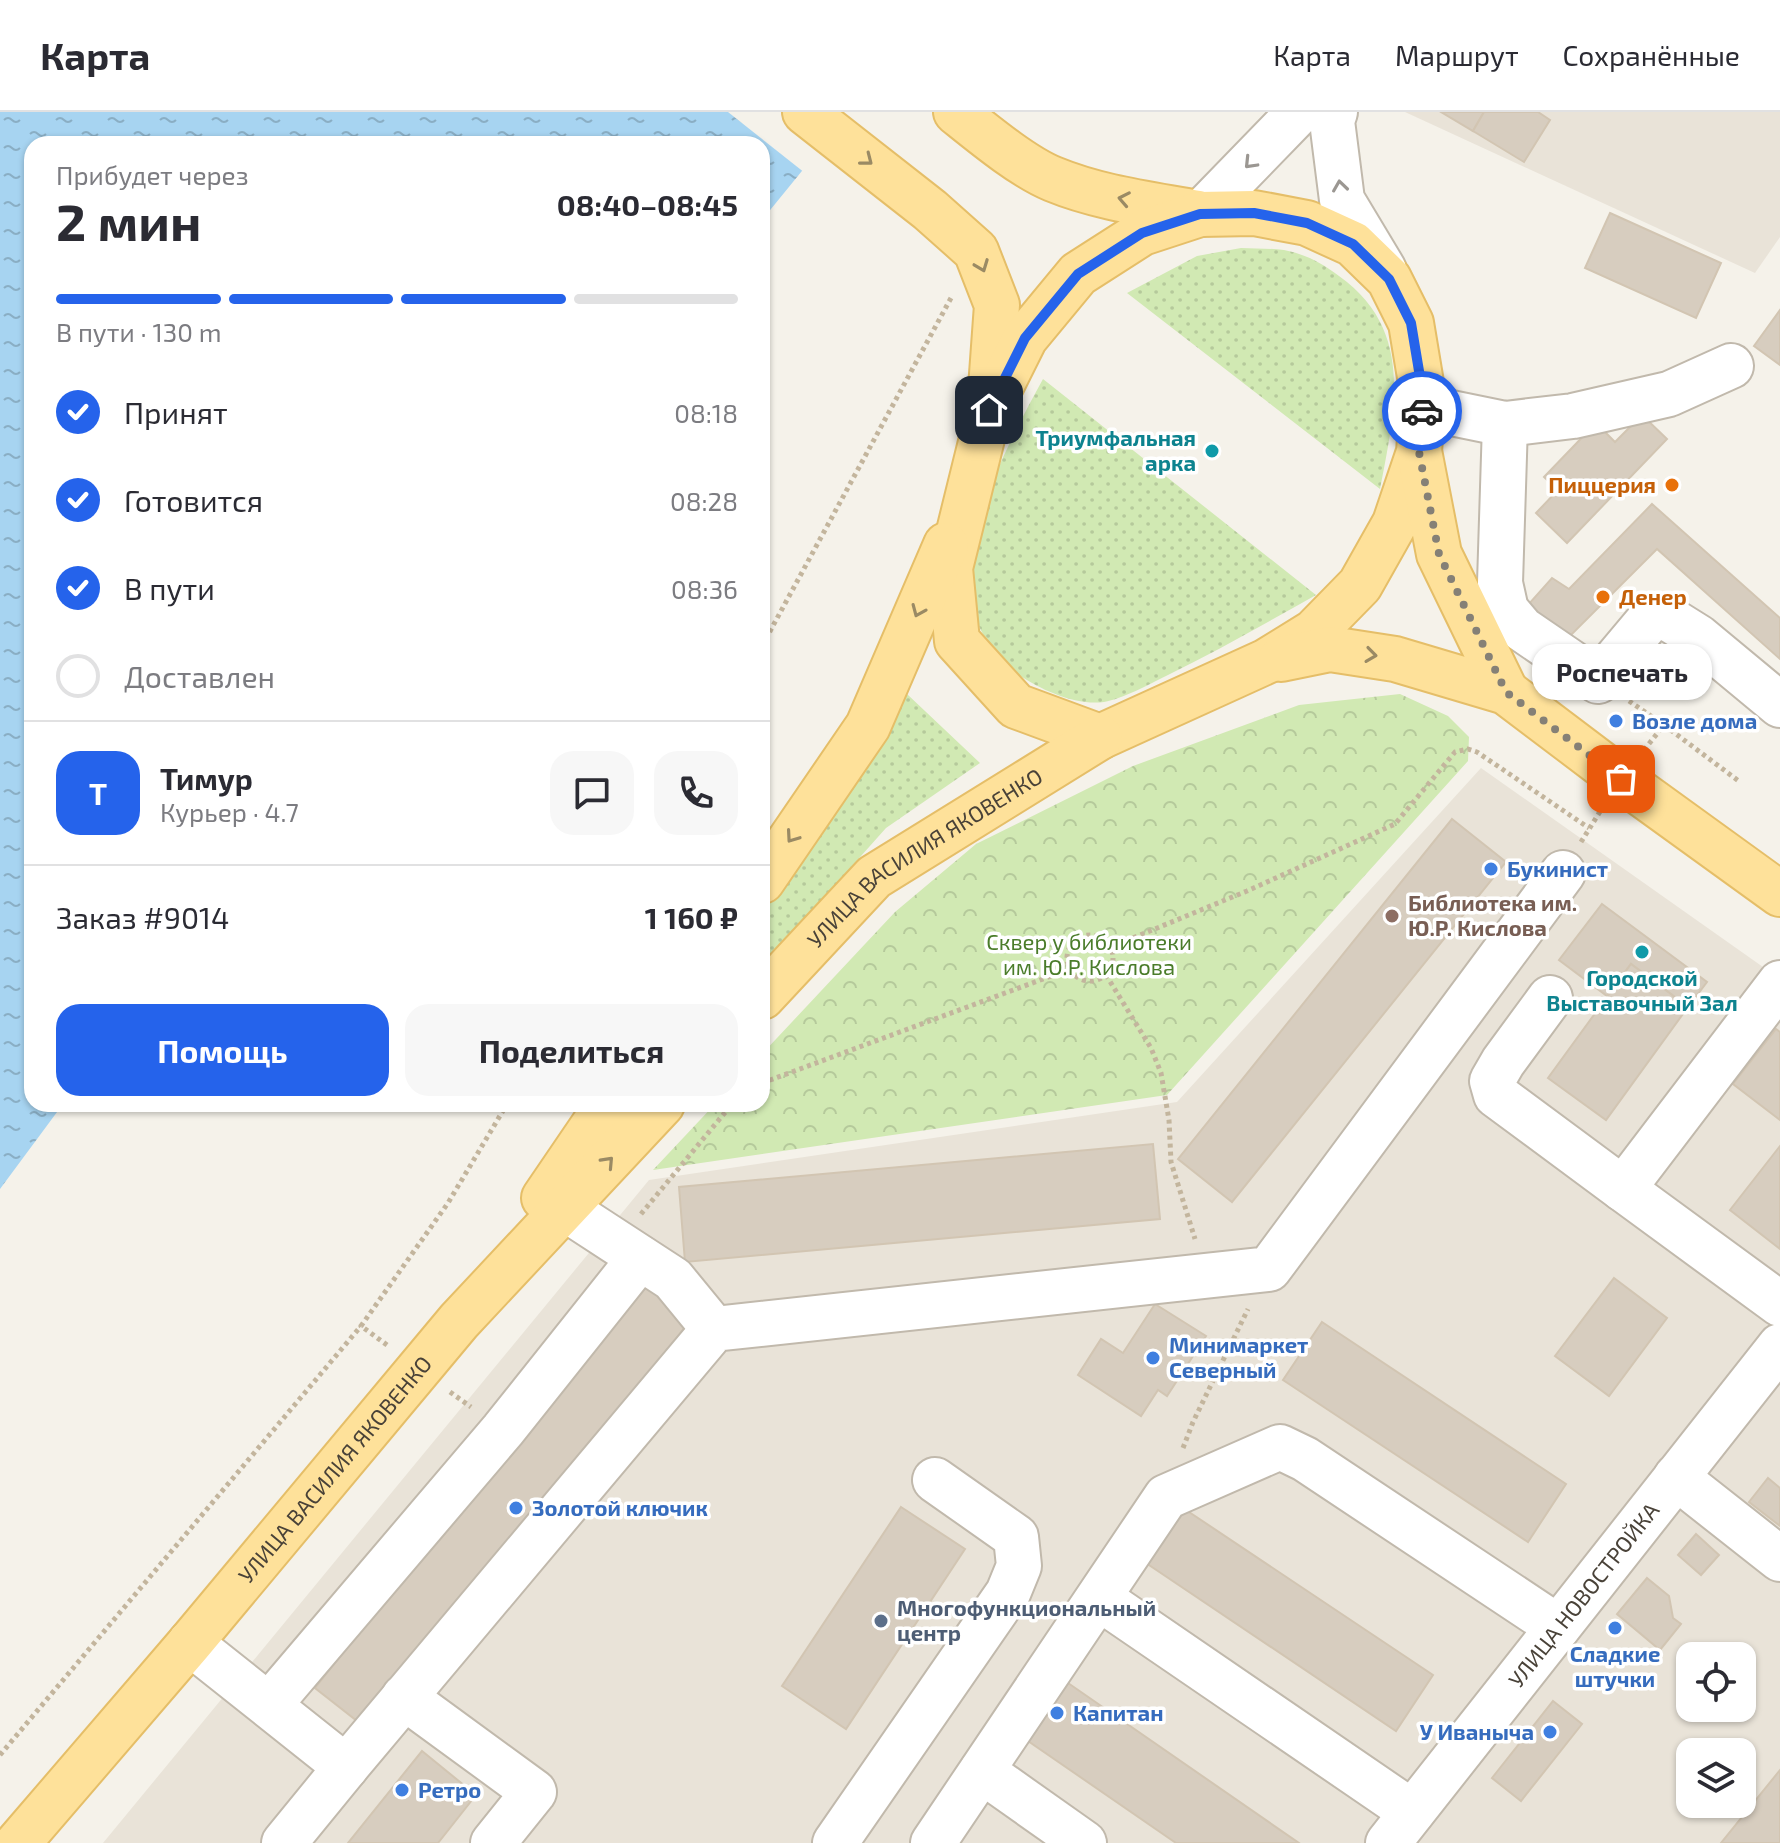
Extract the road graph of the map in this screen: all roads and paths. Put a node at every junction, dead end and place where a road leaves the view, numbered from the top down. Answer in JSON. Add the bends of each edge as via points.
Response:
{"nodes":[{"id":1,"x":805,"y":112,"type":"edge"},
{"id":2,"x":1299,"y":112,"type":"edge"},
{"id":3,"x":1335,"y":112,"type":"edge"},
{"id":4,"x":972,"y":125,"type":"edge"},
{"id":5,"x":1200,"y":214,"type":"junction"},
{"id":6,"x":976,"y":251,"type":"junction"},
{"id":7,"x":1389,"y":279,"type":"junction"},
{"id":8,"x":1731,"y":366,"type":"dead end"},
{"id":9,"x":1422,"y":407,"type":"junction"},
{"id":10,"x":989,"y":410,"type":"junction"},
{"id":11,"x":1505,"y":424,"type":"junction"},
{"id":12,"x":1419,"y":452,"type":"junction"},
{"id":13,"x":970,"y":488,"type":"junction"},
{"id":14,"x":770,"y":631,"type":"edge"},
{"id":15,"x":1267,"y":661,"type":"junction"},
{"id":16,"x":1506,"y":692,"type":"junction"},
{"id":17,"x":1780,"y":705,"type":"edge"},
{"id":18,"x":1100,"y":737,"type":"junction"},
{"id":19,"x":1589,"y":828,"type":"dead end"},
{"id":20,"x":770,"y":869,"type":"edge"},
{"id":21,"x":1563,"y":873,"type":"dead end"},
{"id":22,"x":1780,"y":894,"type":"edge"},
{"id":23,"x":1111,"y":947,"type":"junction"},
{"id":24,"x":1070,"y":969,"type":"junction"},
{"id":25,"x":1106,"y":975,"type":"junction"},
{"id":26,"x":1780,"y":983,"type":"edge"},
{"id":27,"x":770,"y":988,"type":"edge"},
{"id":28,"x":1550,"y":998,"type":"dead end"},
{"id":29,"x":770,"y":1080,"type":"edge"},
{"id":30,"x":502,"y":1112,"type":"edge"},
{"id":31,"x":603,"y":1112,"type":"edge"},
{"id":32,"x":654,"y":1112,"type":"edge"},
{"id":33,"x":726,"y":1112,"type":"edge"},
{"id":34,"x":1623,"y":1189,"type":"junction"},
{"id":35,"x":564,"y":1208,"type":"junction"},
{"id":36,"x":629,"y":1250,"type":"junction"},
{"id":37,"x":1269,"y":1269,"type":"junction"},
{"id":38,"x":1206,"y":1274,"type":"junction"},
{"id":39,"x":1780,"y":1304,"type":"edge"},
{"id":40,"x":459,"y":1321,"type":"junction"},
{"id":41,"x":361,"y":1326,"type":"junction"},
{"id":42,"x":714,"y":1329,"type":"junction"},
{"id":43,"x":1780,"y":1346,"type":"edge"},
{"id":44,"x":420,"y":1370,"type":"junction"},
{"id":45,"x":503,"y":1430,"type":"junction"},
{"id":46,"x":1676,"y":1477,"type":"junction"},
{"id":47,"x":935,"y":1480,"type":"dead end"},
{"id":48,"x":1166,"y":1497,"type":"junction"},
{"id":49,"x":1780,"y":1559,"type":"edge"},
{"id":50,"x":1099,"y":1598,"type":"junction"},
{"id":51,"x":1558,"y":1627,"type":"junction"},
{"id":52,"x":190,"y":1643,"type":"junction"},
{"id":53,"x":404,"y":1697,"type":"junction"},
{"id":54,"x":269,"y":1705,"type":"junction"},
{"id":55,"x":0,"y":1755,"type":"edge"},
{"id":56,"x":346,"y":1767,"type":"junction"},
{"id":57,"x":982,"y":1771,"type":"junction"},
{"id":58,"x":1400,"y":1828,"type":"edge"},
{"id":59,"x":503,"y":1839,"type":"edge"},
{"id":60,"x":18,"y":1843,"type":"edge"},
{"id":61,"x":284,"y":1843,"type":"edge"},
{"id":62,"x":835,"y":1843,"type":"edge"},
{"id":63,"x":933,"y":1843,"type":"edge"},
{"id":64,"x":1084,"y":1843,"type":"edge"}],
"edges":[{"from":1,"to":6,"type":"main road","one_way":true},
{"from":2,"to":5,"type":"street","one_way":true},
{"from":7,"to":3,"type":"street","one_way":true,"via":[[1342,200]]},
{"from":5,"to":4,"type":"main road","one_way":true,"via":[[1110,197],[1051,178]]},
{"from":5,"to":7,"type":"main road","via":[[1254,213],[1307,223],[1353,244]]},
{"from":5,"to":10,"type":"main road","via":[[1142,233],[1078,274],[1025,338]]},
{"from":6,"to":10,"type":"main road","one_way":true,"via":[[997,305]]},
{"from":6,"to":14,"type":"path"},
{"from":7,"to":9,"type":"main road","via":[[1411,323]]},
{"from":8,"to":11,"type":"street","via":[[1669,394],[1573,416]]},
{"from":9,"to":11,"type":"street"},
{"from":9,"to":12,"type":"main road"},
{"from":10,"to":13,"type":"main road"},
{"from":11,"to":17,"type":"street","via":[[1500,583],[1506,610],[1522,629],[1598,681],[1650,619],[1666,617]]},
{"from":12,"to":15,"type":"main road","via":[[1395,523],[1360,585],[1314,632]]},
{"from":12,"to":16,"type":"main road","via":[[1439,554]]},
{"from":13,"to":18,"type":"main road","via":[[950,568],[957,641],[1016,706]]},
{"from":13,"to":20,"type":"main road","one_way":true,"via":[[868,726]]},
{"from":15,"to":16,"type":"main road","one_way":true,"via":[[1330,649],[1395,659]]},
{"from":15,"to":18,"type":"main road","name":"УЛИЦА ВАСИЛИЯ ЯКОВЕНКО"},
{"from":16,"to":22,"type":"main road"},
{"from":18,"to":27,"type":"main road","name":"УЛИЦА ВАСИЛИЯ ЯКОВЕНКО","via":[[874,877]]},
{"from":19,"to":23,"type":"path","via":[[1477,752],[1455,752],[1395,824]]},
{"from":21,"to":37,"type":"street"},
{"from":23,"to":24,"type":"path","via":[[1095,935],[1084,936],[1069,949]]},
{"from":23,"to":25,"type":"path","via":[[1114,957]]},
{"from":24,"to":25,"type":"path","via":[[1087,981]]},
{"from":24,"to":29,"type":"path"},
{"from":25,"to":38,"type":"path","via":[[1161,1073],[1171,1162]]},
{"from":26,"to":34,"type":"street"},
{"from":28,"to":34,"type":"street","via":[[1492,1081],[1496,1095]]},
{"from":30,"to":41,"type":"path","via":[[448,1203]]},
{"from":31,"to":40,"type":"main road"},
{"from":35,"to":32,"type":"main road","name":"УЛИЦА ВАСИЛИЯ ЯКОВЕНКО","one_way":true},
{"from":33,"to":36,"type":"path"},
{"from":34,"to":39,"type":"street"},
{"from":35,"to":36,"type":"street"},
{"from":35,"to":40,"type":"main road","name":"УЛИЦА ВАСИЛИЯ ЯКОВЕНКО"},
{"from":36,"to":42,"type":"street","via":[[673,1279]]},
{"from":36,"to":45,"type":"street"},
{"from":37,"to":38,"type":"street"},
{"from":37,"to":48,"type":"path","via":[[1193,1422]]},
{"from":38,"to":42,"type":"street"},
{"from":40,"to":44,"type":"main road","name":"УЛИЦА ВАСИЛИЯ ЯКОВЕНКО"},
{"from":41,"to":44,"type":"path"},
{"from":41,"to":55,"type":"path"},
{"from":42,"to":53,"type":"street"},
{"from":43,"to":46,"type":"street","name":"УЛИЦА НОВОСТРОЙКА"},
{"from":44,"to":45,"type":"path"},
{"from":44,"to":52,"type":"main road","name":"УЛИЦА ВАСИЛИЯ ЯКОВЕНКО"},
{"from":45,"to":54,"type":"street"},
{"from":46,"to":49,"type":"street"},
{"from":46,"to":51,"type":"street","name":"УЛИЦА НОВОСТРОЙКА"},
{"from":47,"to":62,"type":"street","via":[[1016,1537],[1019,1566],[1008,1593]]},
{"from":48,"to":50,"type":"street"},
{"from":48,"to":51,"type":"street","via":[[1280,1447]]},
{"from":50,"to":57,"type":"street"},
{"from":50,"to":58,"type":"street"},
{"from":51,"to":58,"type":"street","name":"УЛИЦА НОВОСТРОЙКА"},
{"from":52,"to":54,"type":"street"},
{"from":52,"to":60,"type":"main road","name":"УЛИЦА ВАСИЛИЯ ЯКОВЕНКО"},
{"from":53,"to":56,"type":"street"},
{"from":53,"to":59,"type":"street","via":[[534,1792]]},
{"from":54,"to":56,"type":"street"},
{"from":56,"to":61,"type":"street"},
{"from":57,"to":63,"type":"street"},
{"from":57,"to":64,"type":"street"}]}
